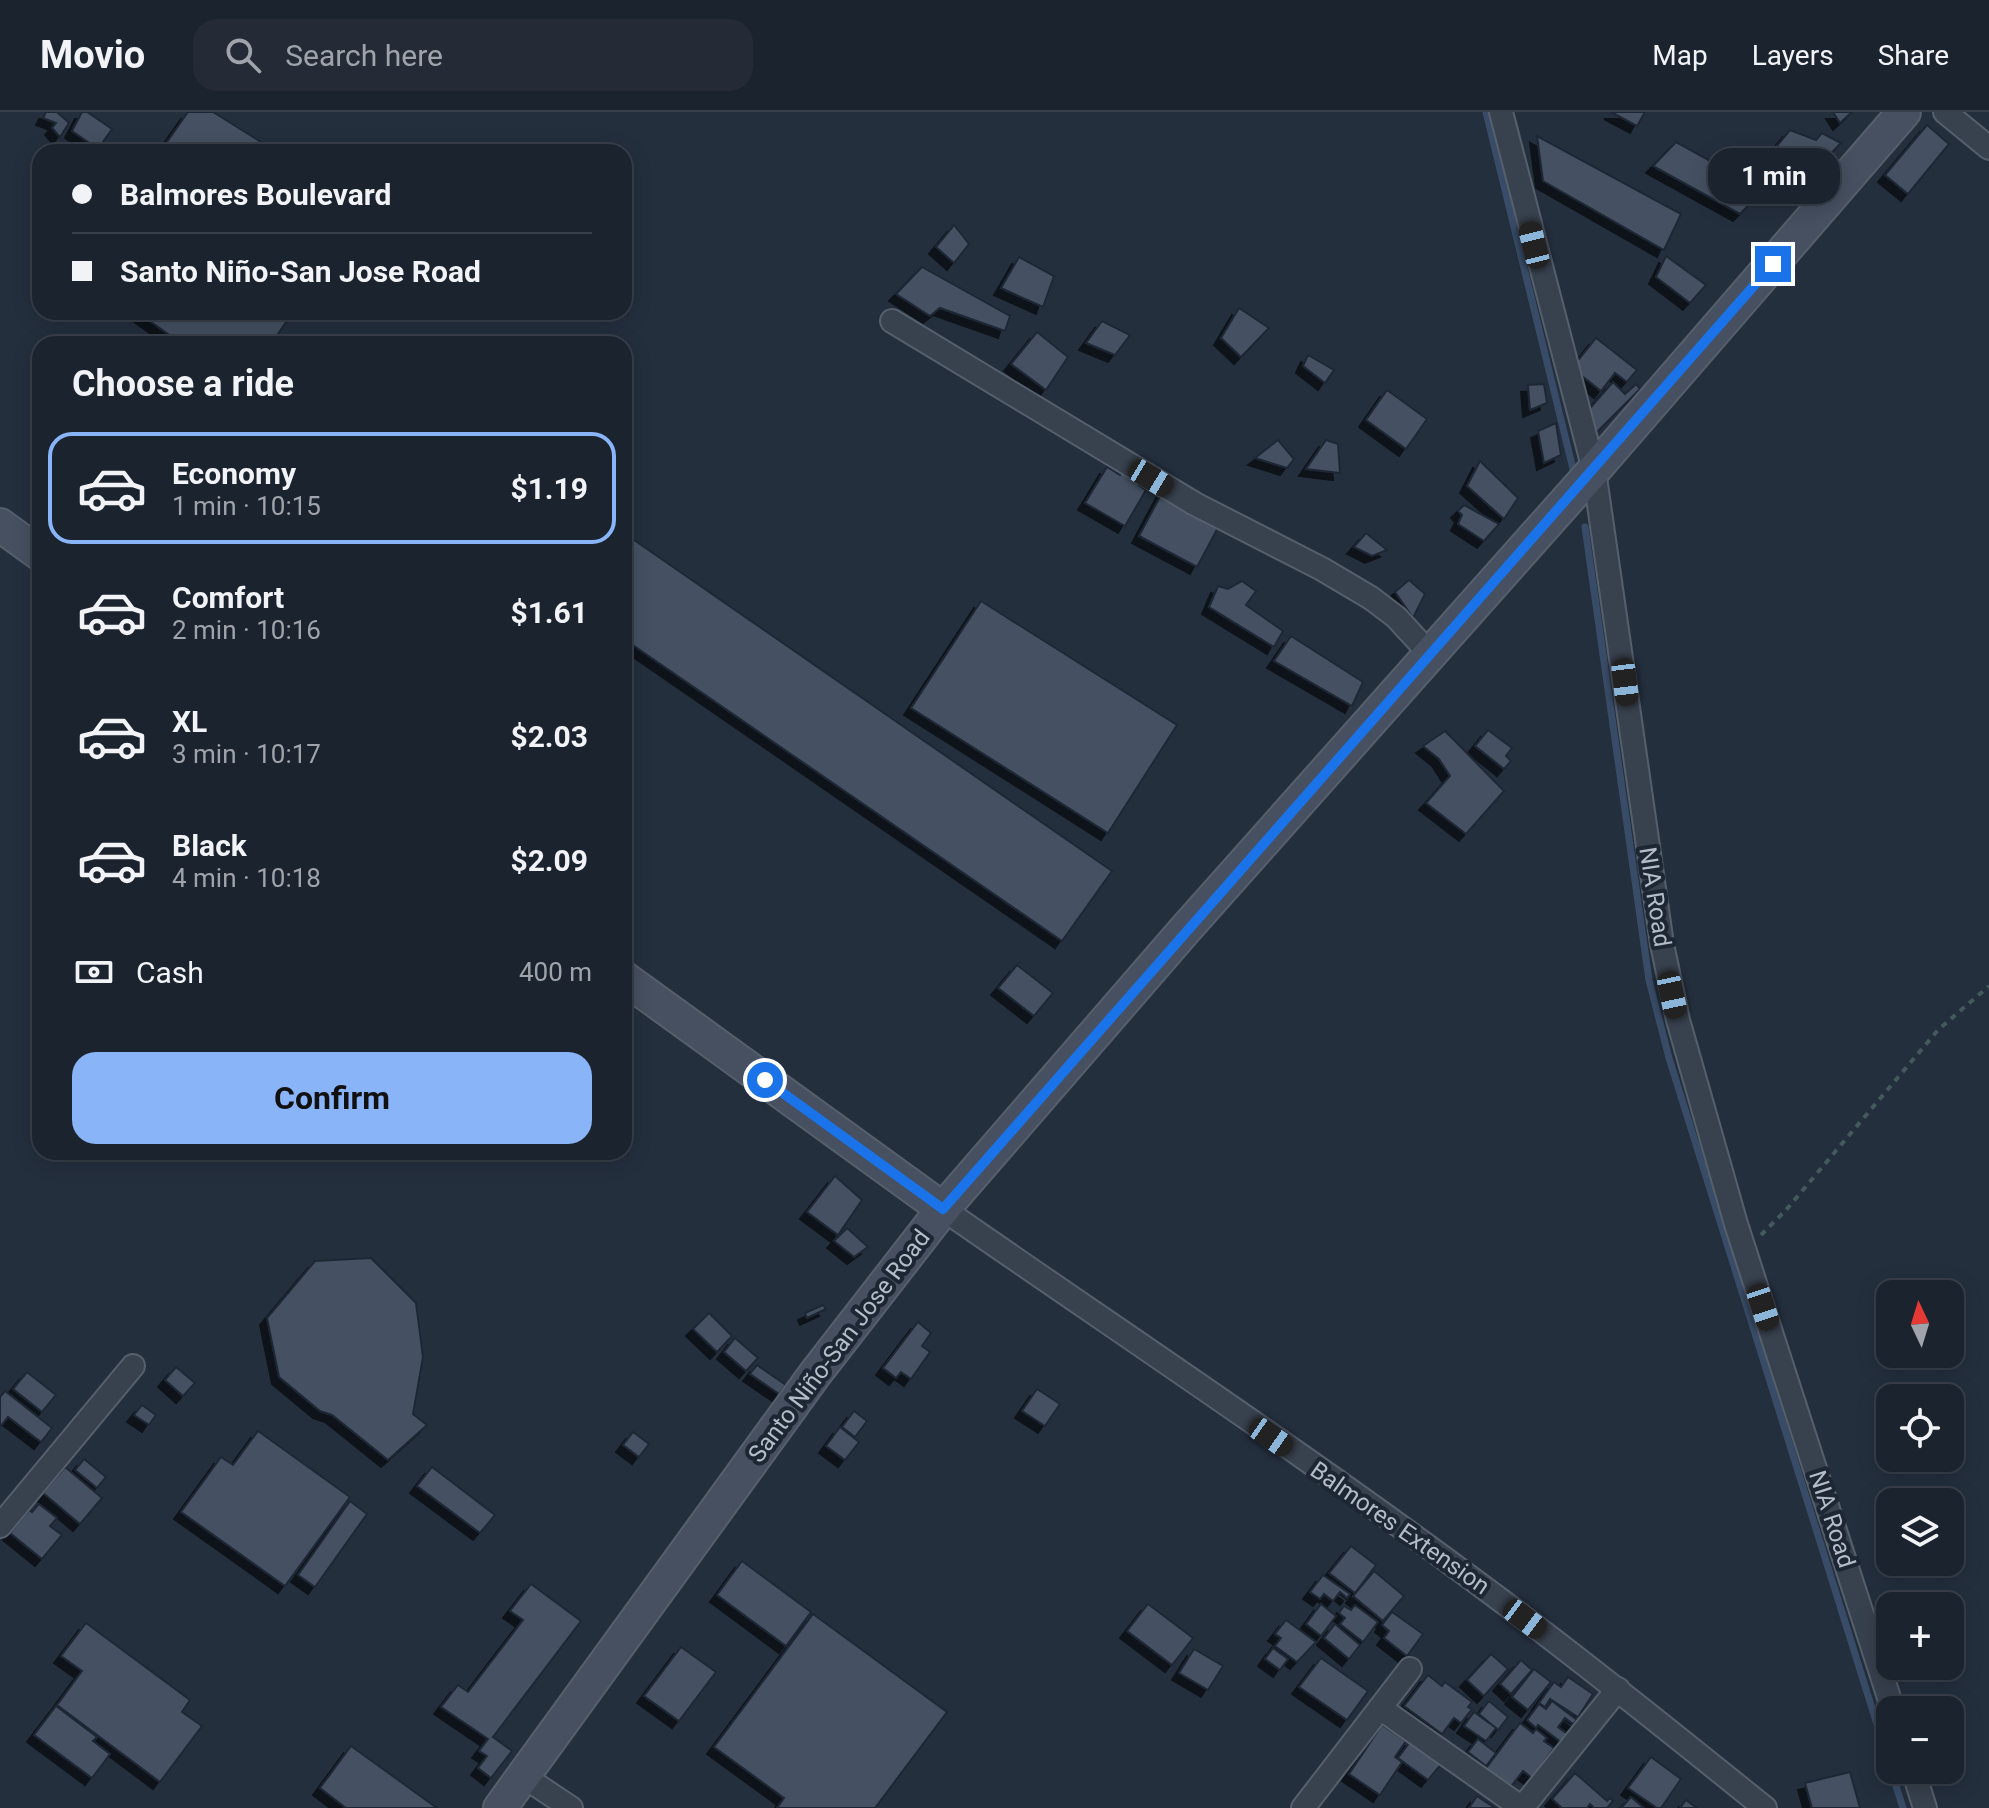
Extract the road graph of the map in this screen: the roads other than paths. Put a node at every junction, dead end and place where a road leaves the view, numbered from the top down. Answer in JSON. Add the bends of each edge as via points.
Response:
{"nodes":[{"id":1,"x":1501,"y":112,"type":"edge"},
{"id":2,"x":1904,"y":112,"type":"edge"},
{"id":3,"x":1945,"y":112,"type":"edge"},
{"id":4,"x":1989,"y":148,"type":"edge"},
{"id":5,"x":892,"y":321,"type":"dead end"},
{"id":6,"x":1594,"y":470,"type":"junction"},
{"id":7,"x":0,"y":525,"type":"edge"},
{"id":8,"x":32,"y":548,"type":"edge"},
{"id":9,"x":1431,"y":655,"type":"junction"},
{"id":10,"x":632,"y":984,"type":"edge"},
{"id":11,"x":943,"y":1209,"type":"junction"},
{"id":12,"x":133,"y":1366,"type":"dead end"},
{"id":13,"x":0,"y":1526,"type":"edge"},
{"id":14,"x":1410,"y":1669,"type":"dead end"},
{"id":15,"x":1618,"y":1689,"type":"junction"},
{"id":16,"x":1888,"y":1696,"type":"edge"},
{"id":17,"x":1380,"y":1708,"type":"junction"},
{"id":18,"x":523,"y":1776,"type":"junction"},
{"id":19,"x":1917,"y":1784,"type":"edge"},
{"id":20,"x":500,"y":1808,"type":"edge"},
{"id":21,"x":571,"y":1808,"type":"edge"},
{"id":22,"x":1303,"y":1808,"type":"edge"},
{"id":23,"x":1765,"y":1808,"type":"edge"},
{"id":24,"x":1925,"y":1808,"type":"edge"}],
"edges":[{"from":1,"to":6,"type":"street","name":"NIA Road"},
{"from":2,"to":6,"type":"main road","name":"Santo Niño-San Jose Road"},
{"from":3,"to":4,"type":"street"},
{"from":5,"to":9,"type":"street","via":[[1195,504],[1371,598]]},
{"from":6,"to":9,"type":"main road","name":"Santo Niño-San Jose Road"},
{"from":6,"to":16,"type":"street","name":"NIA Road","via":[[1662,944],[1678,1020],[1744,1249]]},
{"from":7,"to":8,"type":"main road"},
{"from":9,"to":11,"type":"main road","name":"Santo Niño-San Jose Road"},
{"from":10,"to":11,"type":"main road"},
{"from":11,"to":15,"type":"street","name":"Balmores Extension","via":[[1372,1506]]},
{"from":11,"to":18,"type":"main road","name":"Santo Niño-San Jose Road","via":[[815,1374]]},
{"from":12,"to":13,"type":"street"},
{"from":14,"to":17,"type":"street"},
{"from":15,"to":17,"type":"street","via":[[1522,1808]]},
{"from":15,"to":23,"type":"street","name":"Balmores Extension"},
{"from":17,"to":22,"type":"street"},
{"from":18,"to":20,"type":"main road","name":"Santo Niño-San Jose Road"},
{"from":18,"to":21,"type":"street"},
{"from":19,"to":24,"type":"street"}]}
